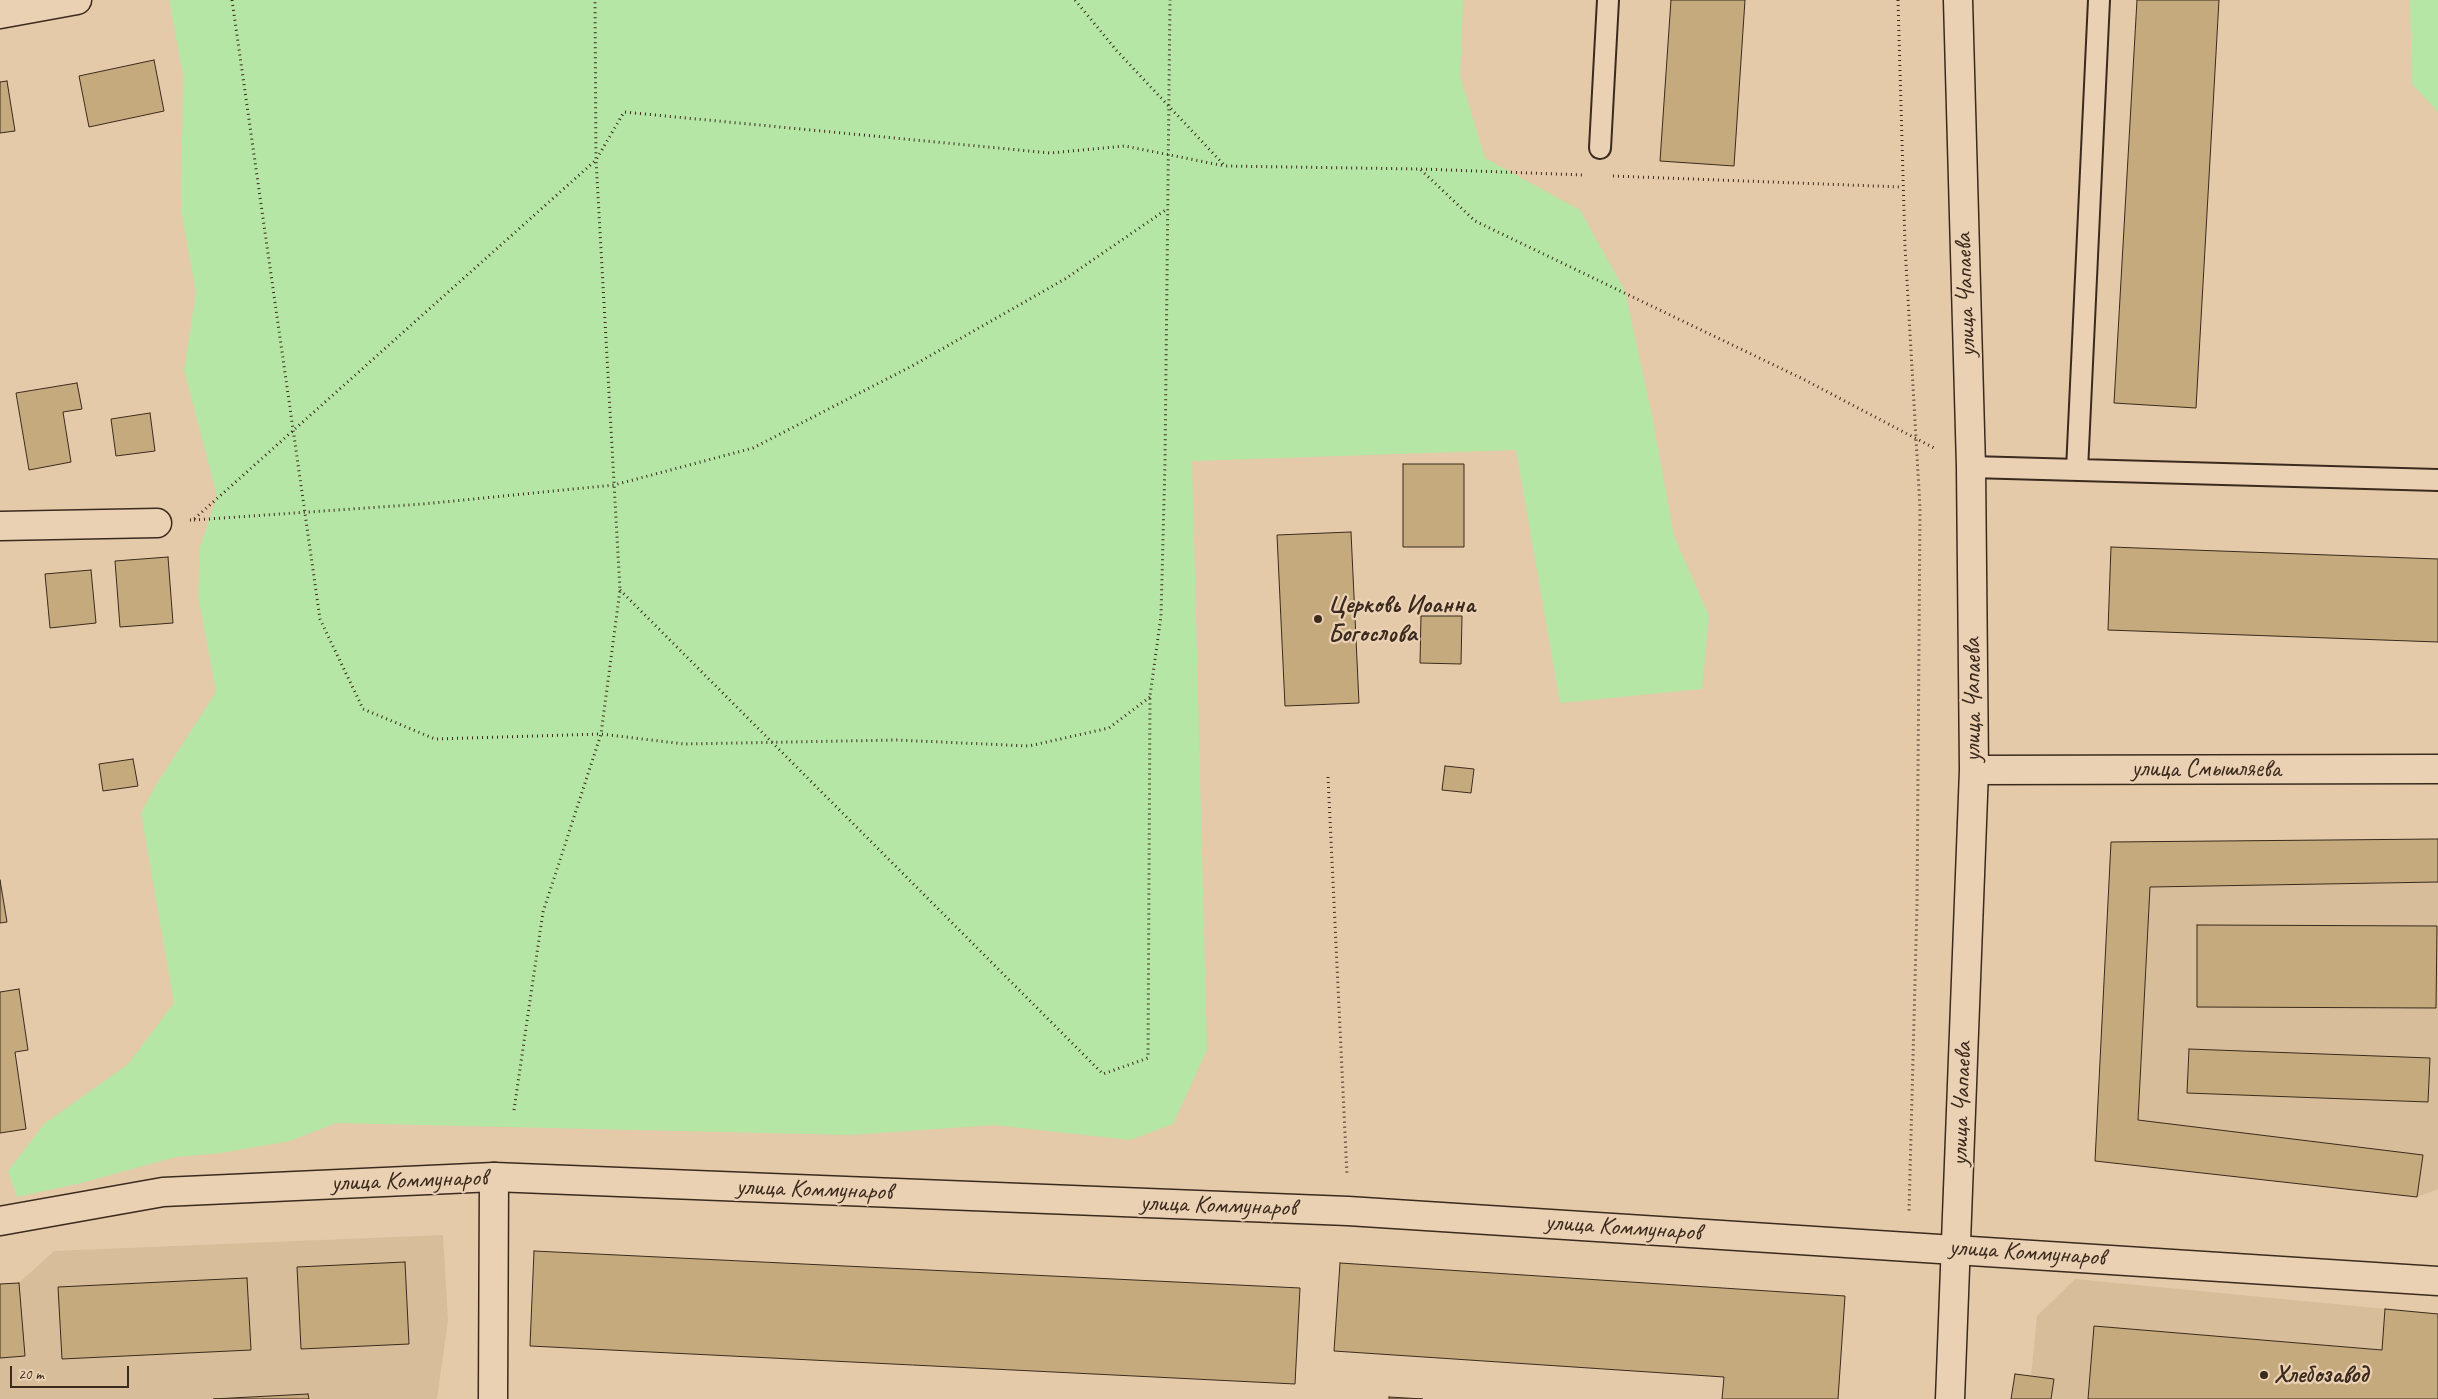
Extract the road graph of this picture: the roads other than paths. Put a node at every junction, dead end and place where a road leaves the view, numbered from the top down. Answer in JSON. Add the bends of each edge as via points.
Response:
{"nodes":[{"id":1,"x":77,"y":0,"type":"edge"},
{"id":2,"x":1608,"y":0,"type":"edge"},
{"id":3,"x":1958,"y":0,"type":"edge"},
{"id":4,"x":2099,"y":0,"type":"edge"},
{"id":5,"x":0,"y":14,"type":"edge"},
{"id":6,"x":1600,"y":148,"type":"dead end"},
{"id":7,"x":1971,"y":467,"type":"junction"},
{"id":8,"x":2077,"y":470,"type":"junction"},
{"id":9,"x":2438,"y":480,"type":"edge"},
{"id":10,"x":157,"y":523,"type":"road end"},
{"id":11,"x":0,"y":526,"type":"edge"},
{"id":12,"x":1974,"y":770,"type":"junction"},
{"id":13,"x":2438,"y":770,"type":"edge"},
{"id":14,"x":494,"y":1177,"type":"junction"},
{"id":15,"x":0,"y":1221,"type":"edge"},
{"id":16,"x":1957,"y":1248,"type":"junction"},
{"id":17,"x":2438,"y":1281,"type":"edge"},
{"id":18,"x":493,"y":1399,"type":"edge"},
{"id":19,"x":1950,"y":1399,"type":"edge"}],
"edges":[{"from":1,"to":5,"type":"main road"},
{"from":2,"to":6,"type":"lane"},
{"from":3,"to":7,"type":"main road","name":"улица Чапаева"},
{"from":4,"to":8,"type":"lane"},
{"from":7,"to":8,"type":"lane"},
{"from":7,"to":12,"type":"main road","name":"улица Чапаева"},
{"from":8,"to":9,"type":"lane"},
{"from":10,"to":11,"type":"main road"},
{"from":12,"to":13,"type":"main road","name":"улица Смышляева"},
{"from":12,"to":16,"type":"main road","name":"улица Чапаева"},
{"from":14,"to":15,"type":"main road","name":"улица Коммунаров","via":[[163,1192]]},
{"from":14,"to":16,"type":"main road","name":"улица Коммунаров","via":[[1348,1211]]},
{"from":14,"to":18,"type":"main road"},
{"from":16,"to":17,"type":"main road","name":"улица Коммунаров"},
{"from":16,"to":19,"type":"main road","name":"улица Чапаева"}]}
